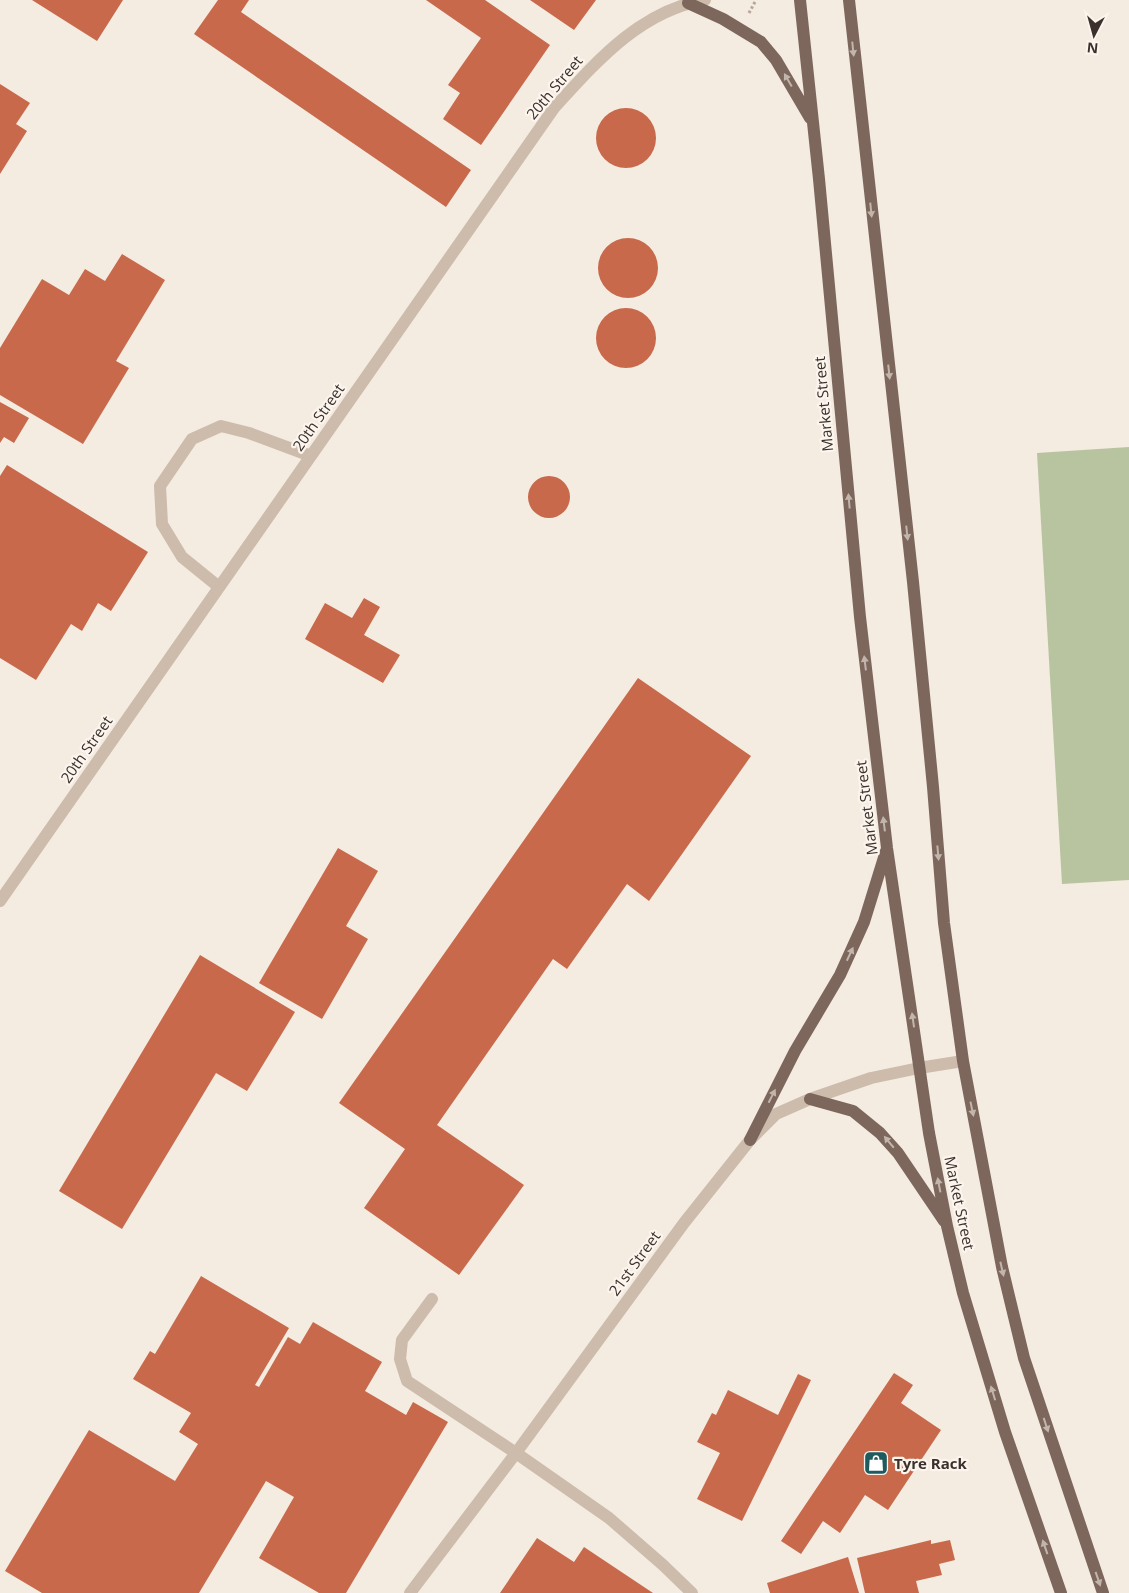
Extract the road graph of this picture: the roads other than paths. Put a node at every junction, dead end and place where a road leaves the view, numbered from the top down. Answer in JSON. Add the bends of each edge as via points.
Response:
{"nodes":[{"id":1,"x":705,"y":0,"type":"edge"},
{"id":2,"x":800,"y":0,"type":"edge"},
{"id":3,"x":849,"y":0,"type":"edge"},
{"id":4,"x":688,"y":2,"type":"junction"},
{"id":5,"x":667,"y":5,"type":"edge"},
{"id":6,"x":812,"y":122,"type":"junction"},
{"id":7,"x":310,"y":456,"type":"junction"},
{"id":8,"x":219,"y":587,"type":"junction"},
{"id":9,"x":887,"y":848,"type":"junction"},
{"id":10,"x":0,"y":902,"type":"edge"},
{"id":11,"x":962,"y":1061,"type":"junction"},
{"id":12,"x":919,"y":1068,"type":"junction"},
{"id":13,"x":810,"y":1098,"type":"junction"},
{"id":14,"x":750,"y":1140,"type":"junction"},
{"id":15,"x":946,"y":1226,"type":"junction"},
{"id":16,"x":432,"y":1299,"type":"dead end"},
{"id":17,"x":516,"y":1453,"type":"junction"},
{"id":18,"x":410,"y":1593,"type":"edge"},
{"id":19,"x":692,"y":1593,"type":"edge"},
{"id":20,"x":1061,"y":1593,"type":"edge"},
{"id":21,"x":1103,"y":1593,"type":"edge"}],
"edges":[{"from":1,"to":4,"type":"lane","name":"20th Street"},
{"from":2,"to":6,"type":"main road","name":"Market Street"},
{"from":3,"to":11,"type":"main road","name":"Market Street","one_way":true,"via":[[912,572],[944,923]]},
{"from":4,"to":5,"type":"lane","name":"20th Street"},
{"from":6,"to":4,"type":"main road","one_way":true,"via":[[776,60],[761,42]]},
{"from":5,"to":7,"type":"lane","name":"20th Street","via":[[622,39],[554,108]]},
{"from":9,"to":6,"type":"main road","name":"Market Street","one_way":true,"via":[[860,617]]},
{"from":7,"to":8,"type":"lane","name":"20th Street"},
{"from":7,"to":8,"type":"lane","via":[[221,426],[192,438],[160,486],[162,524],[182,557]]},
{"from":8,"to":10,"type":"lane","name":"20th Street"},
{"from":12,"to":9,"type":"main road","name":"Market Street","one_way":true},
{"from":14,"to":9,"type":"main road","one_way":true,"via":[[795,1051],[840,975],[864,922]]},
{"from":11,"to":12,"type":"lane","name":"21st Street"},
{"from":11,"to":21,"type":"main road","name":"Market Street","one_way":true,"via":[[1002,1267],[1024,1358]]},
{"from":12,"to":13,"type":"lane","name":"21st Street","via":[[871,1078]]},
{"from":15,"to":12,"type":"main road","name":"Market Street","one_way":true},
{"from":13,"to":14,"type":"lane","name":"21st Street","via":[[776,1114]]},
{"from":15,"to":13,"type":"main road","one_way":true,"via":[[898,1153],[880,1132],[852,1110]]},
{"from":14,"to":17,"type":"lane","name":"21st Street","via":[[684,1223]]},
{"from":20,"to":15,"type":"main road","name":"Market Street","one_way":true,"via":[[1005,1432]]},
{"from":16,"to":17,"type":"lane","via":[[402,1340],[400,1359],[407,1380]]},
{"from":17,"to":18,"type":"lane","name":"21st Street"},
{"from":17,"to":19,"type":"lane","via":[[609,1518]]}]}
